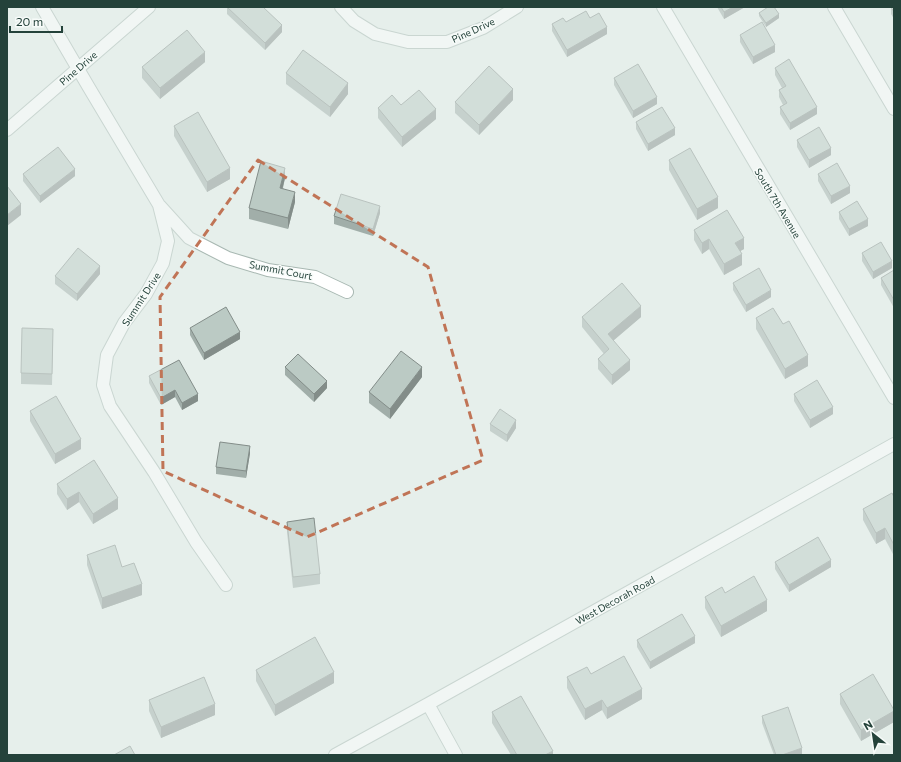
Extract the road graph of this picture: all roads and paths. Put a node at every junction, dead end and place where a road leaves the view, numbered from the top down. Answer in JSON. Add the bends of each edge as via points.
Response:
{"nodes":[{"id":1,"x":42,"y":7,"type":"edge"},
{"id":2,"x":149,"y":7,"type":"edge"},
{"id":3,"x":341,"y":7,"type":"edge"},
{"id":4,"x":663,"y":7,"type":"edge"},
{"id":5,"x":834,"y":7,"type":"edge"},
{"id":6,"x":512,"y":8,"type":"edge"},
{"id":7,"x":78,"y":68,"type":"junction"},
{"id":8,"x":894,"y":109,"type":"edge"},
{"id":9,"x":7,"y":130,"type":"edge"},
{"id":10,"x":159,"y":205,"type":"junction"},
{"id":11,"x":347,"y":292,"type":"dead end"},
{"id":12,"x":894,"y":398,"type":"edge"},
{"id":13,"x":894,"y":444,"type":"edge"},
{"id":14,"x":226,"y":585,"type":"dead end"},
{"id":15,"x":428,"y":704,"type":"junction"},
{"id":16,"x":335,"y":755,"type":"edge"},
{"id":17,"x":456,"y":755,"type":"edge"}],
"edges":[{"from":1,"to":7,"type":"street","name":"Summit Drive"},
{"from":2,"to":7,"type":"street","name":"Pine Drive"},
{"from":3,"to":6,"type":"street","name":"Pine Drive","via":[[354,21],[375,34],[408,42],[446,42],[483,28]]},
{"from":4,"to":12,"type":"street","name":"South 7th Avenue"},
{"from":5,"to":8,"type":"street"},
{"from":7,"to":9,"type":"street","name":"Pine Drive"},
{"from":7,"to":10,"type":"street","name":"Summit Drive"},
{"from":10,"to":11,"type":"street","name":"Summit Court","via":[[189,238],[228,258],[268,270],[315,277]]},
{"from":10,"to":14,"type":"street","name":"Summit Drive","via":[[168,241],[163,263],[146,294],[124,323],[107,355],[103,385],[110,406]]},
{"from":13,"to":15,"type":"street","name":"West Decorah Road"},
{"from":15,"to":16,"type":"street","name":"West Decorah Road"},
{"from":15,"to":17,"type":"street"}]}
